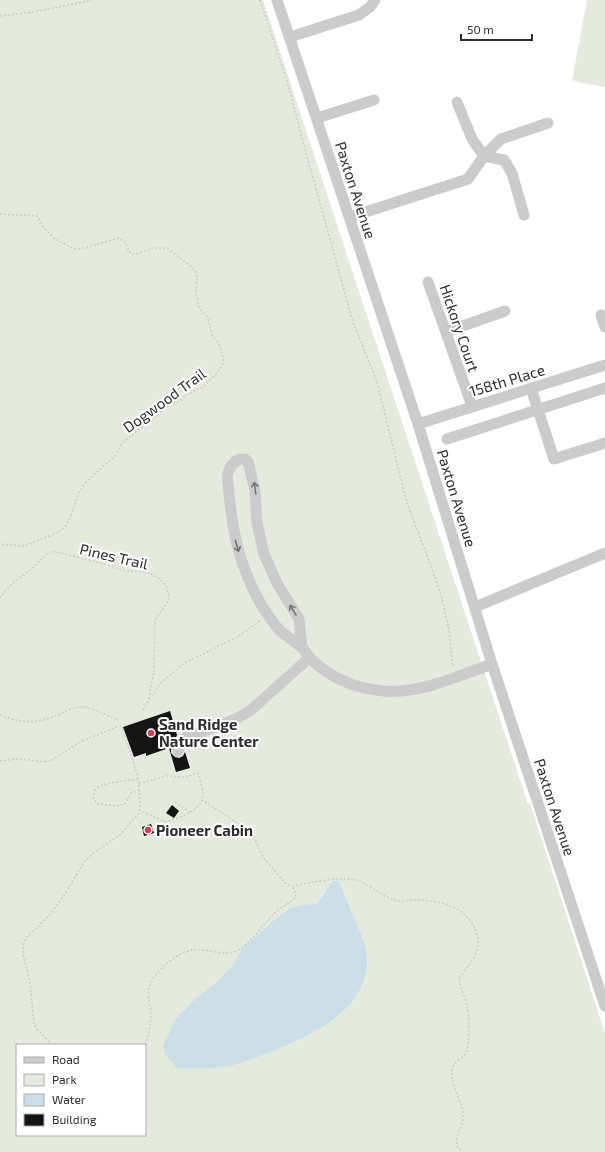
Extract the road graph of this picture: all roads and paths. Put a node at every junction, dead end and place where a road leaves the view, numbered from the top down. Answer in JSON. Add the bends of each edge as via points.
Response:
{"nodes":[{"id":1,"x":92,"y":0,"type":"edge"},
{"id":2,"x":260,"y":0,"type":"edge"},
{"id":3,"x":278,"y":0,"type":"edge"},
{"id":4,"x":375,"y":0,"type":"edge"},
{"id":5,"x":0,"y":16,"type":"edge"},
{"id":6,"x":290,"y":37,"type":"junction"},
{"id":7,"x":374,"y":100,"type":"dead end"},
{"id":8,"x":458,"y":102,"type":"dead end"},
{"id":9,"x":317,"y":118,"type":"junction"},
{"id":10,"x":548,"y":123,"type":"dead end"},
{"id":11,"x":484,"y":156,"type":"junction"},
{"id":12,"x":0,"y":214,"type":"edge"},
{"id":13,"x":524,"y":214,"type":"dead end"},
{"id":14,"x":350,"y":217,"type":"junction"},
{"id":15,"x":428,"y":282,"type":"dead end"},
{"id":16,"x":504,"y":311,"type":"dead end"},
{"id":17,"x":601,"y":315,"type":"dead end"},
{"id":18,"x":605,"y":327,"type":"edge"},
{"id":19,"x":446,"y":332,"type":"junction"},
{"id":20,"x":605,"y":365,"type":"edge"},
{"id":21,"x":531,"y":388,"type":"junction"},
{"id":22,"x":605,"y":388,"type":"edge"},
{"id":23,"x":472,"y":406,"type":"junction"},
{"id":24,"x":538,"y":410,"type":"junction"},
{"id":25,"x":418,"y":424,"type":"junction"},
{"id":26,"x":447,"y":439,"type":"dead end"},
{"id":27,"x":605,"y":443,"type":"edge"},
{"id":28,"x":0,"y":544,"type":"edge"},
{"id":29,"x":605,"y":553,"type":"edge"},
{"id":30,"x":0,"y":598,"type":"edge"},
{"id":31,"x":475,"y":607,"type":"junction"},
{"id":32,"x":268,"y":615,"type":"junction"},
{"id":33,"x":302,"y":647,"type":"junction"},
{"id":34,"x":309,"y":658,"type":"junction"},
{"id":35,"x":492,"y":664,"type":"junction"},
{"id":36,"x":456,"y":676,"type":"junction"},
{"id":37,"x":148,"y":702,"type":"junction"},
{"id":38,"x":143,"y":710,"type":"dead end"},
{"id":39,"x":0,"y":715,"type":"edge"},
{"id":40,"x":119,"y":720,"type":"dead end"},
{"id":41,"x":178,"y":751,"type":"dead end"},
{"id":42,"x":0,"y":761,"type":"edge"},
{"id":43,"x":138,"y":779,"type":"junction"},
{"id":44,"x":139,"y":784,"type":"junction"},
{"id":45,"x":140,"y":791,"type":"junction"},
{"id":46,"x":202,"y":800,"type":"junction"},
{"id":47,"x":175,"y":802,"type":"dead end"},
{"id":48,"x":140,"y":810,"type":"junction"},
{"id":49,"x":191,"y":813,"type":"junction"},
{"id":50,"x":292,"y":886,"type":"junction"},
{"id":51,"x":600,"y":972,"type":"edge"},
{"id":52,"x":605,"y":1006,"type":"edge"},
{"id":53,"x":51,"y":1044,"type":"edge"},
{"id":54,"x":145,"y":1044,"type":"edge"},
{"id":55,"x":462,"y":1152,"type":"edge"}],
"edges":[{"from":1,"to":5,"type":"path"},
{"from":2,"to":36,"type":"path","via":[[287,81],[353,322],[377,382],[407,503],[441,595]]},
{"from":3,"to":6,"type":"street","name":"Paxton Avenue"},
{"from":4,"to":6,"type":"street","via":[[359,16]]},
{"from":6,"to":9,"type":"street","name":"Paxton Avenue"},
{"from":7,"to":9,"type":"street"},
{"from":8,"to":11,"type":"street","via":[[472,139]]},
{"from":9,"to":14,"type":"street","name":"Paxton Avenue"},
{"from":10,"to":11,"type":"street","via":[[501,139]]},
{"from":11,"to":13,"type":"street","via":[[504,160],[512,173]]},
{"from":11,"to":14,"type":"street","via":[[468,179]]},
{"from":12,"to":28,"type":"path","name":"Dogwood Trail","via":[[37,216],[55,239],[75,249],[118,238],[126,242],[131,254],[154,248],[168,249],[197,274],[199,308],[208,318],[212,335],[220,346],[223,357],[223,364],[203,386],[170,405],[122,443],[116,455],[86,482],[65,527],[57,533],[24,546]]},
{"from":14,"to":25,"type":"street","name":"Paxton Avenue"},
{"from":15,"to":19,"type":"street","name":"Hickory Court"},
{"from":16,"to":19,"type":"street"},
{"from":17,"to":18,"type":"street"},
{"from":19,"to":23,"type":"street","name":"Hickory Court"},
{"from":20,"to":21,"type":"street","name":"158th Place"},
{"from":21,"to":23,"type":"street","name":"158th Place"},
{"from":21,"to":24,"type":"street"},
{"from":22,"to":24,"type":"street"},
{"from":23,"to":25,"type":"street","name":"158th Place"},
{"from":24,"to":26,"type":"street"},
{"from":24,"to":27,"type":"street","via":[[554,459]]},
{"from":25,"to":31,"type":"street","name":"Paxton Avenue"},
{"from":29,"to":31,"type":"street"},
{"from":30,"to":37,"type":"path","name":"Pines Trail","via":[[12,584],[53,551],[125,571],[149,573],[160,579],[166,586],[169,597],[156,620],[154,672]]},
{"from":31,"to":35,"type":"street","name":"Paxton Avenue"},
{"from":32,"to":33,"type":"street","via":[[277,628]]},
{"from":33,"to":32,"type":"street","one_way":true,"via":[[299,619],[277,583],[264,554],[257,523],[251,469],[248,462],[241,458],[232,464],[228,474],[234,538],[246,572]]},
{"from":32,"to":37,"type":"path","via":[[237,637],[183,664],[160,684]]},
{"from":33,"to":34,"type":"street"},
{"from":34,"to":36,"type":"street","via":[[319,667],[348,683],[383,691],[415,689]]},
{"from":34,"to":41,"type":"street","via":[[251,710],[226,723],[187,737],[182,740]]},
{"from":35,"to":36,"type":"street"},
{"from":35,"to":51,"type":"street","name":"Paxton Avenue"},
{"from":37,"to":38,"type":"path"},
{"from":39,"to":40,"type":"path","via":[[34,722],[80,707]]},
{"from":42,"to":43,"type":"path","via":[[52,760],[82,741],[121,727]]},
{"from":43,"to":44,"type":"path"},
{"from":43,"to":45,"type":"path","via":[[100,786],[96,788],[93,798],[98,804],[117,806],[125,804],[131,793]]},
{"from":44,"to":45,"type":"path"},
{"from":44,"to":46,"type":"path","via":[[166,776],[184,778],[198,773],[203,791]]},
{"from":45,"to":48,"type":"path"},
{"from":46,"to":49,"type":"path"},
{"from":46,"to":50,"type":"path","via":[[240,824],[254,837],[264,857],[285,883]]},
{"from":47,"to":49,"type":"path"},
{"from":48,"to":49,"type":"path","via":[[166,822]]},
{"from":48,"to":53,"type":"path","via":[[121,834],[84,862],[63,898],[23,944],[34,1023]]},
{"from":50,"to":54,"type":"path","via":[[296,898],[279,910],[238,950],[226,954],[192,950],[172,959],[161,969],[149,989],[151,1015]]},
{"from":50,"to":55,"type":"path","via":[[341,879],[357,881],[389,898],[439,903],[454,908],[465,914],[473,923],[478,945],[474,958],[459,979],[470,1028],[465,1054],[454,1064],[452,1070],[463,1119],[456,1140]]},
{"from":51,"to":52,"type":"street","name":"Paxton Avenue"}]}
